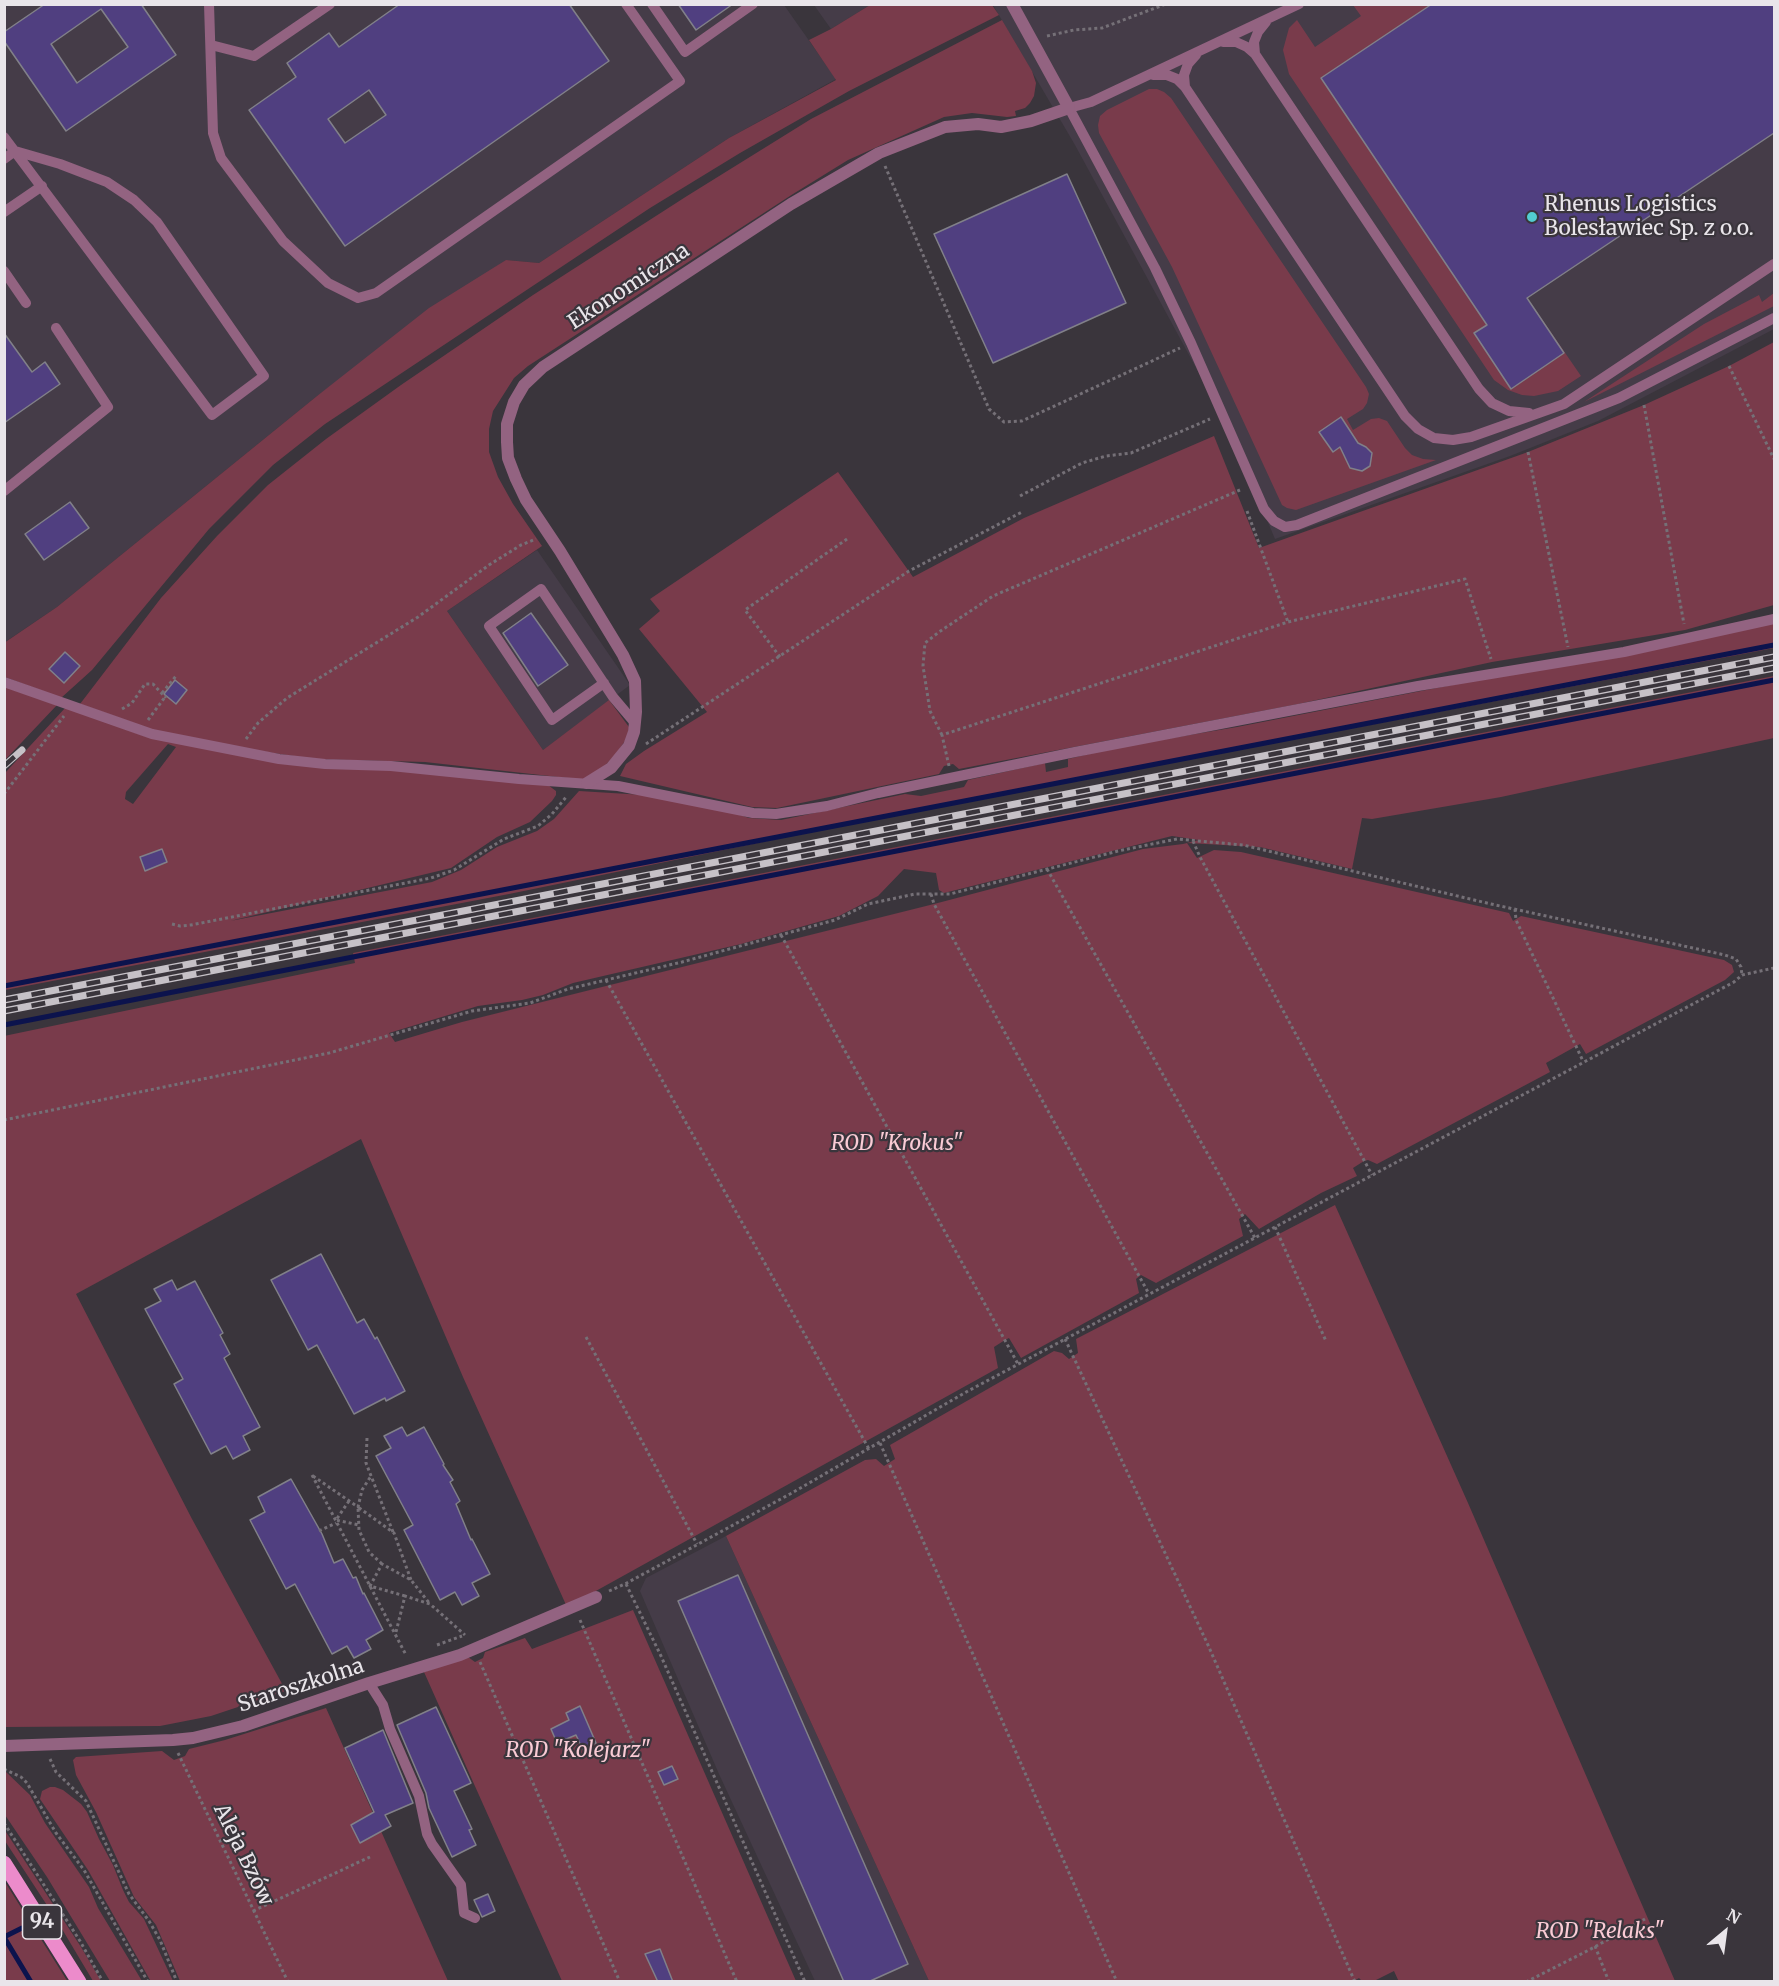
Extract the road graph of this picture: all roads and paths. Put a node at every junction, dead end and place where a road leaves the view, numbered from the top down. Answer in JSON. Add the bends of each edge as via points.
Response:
{"nodes":[{"id":1,"x":209,"y":4,"type":"edge"},
{"id":2,"x":626,"y":4,"type":"edge"},
{"id":3,"x":652,"y":4,"type":"edge"},
{"id":4,"x":753,"y":4,"type":"edge"},
{"id":5,"x":1012,"y":4,"type":"edge"},
{"id":6,"x":1166,"y":4,"type":"edge"},
{"id":7,"x":1299,"y":4,"type":"edge"},
{"id":8,"x":327,"y":5,"type":"edge"},
{"id":9,"x":1273,"y":17,"type":"junction"},
{"id":10,"x":1032,"y":39,"type":"junction"},
{"id":11,"x":1215,"y":44,"type":"junction"},
{"id":12,"x":211,"y":45,"type":"junction"},
{"id":13,"x":1203,"y":50,"type":"junction"},
{"id":14,"x":1255,"y":54,"type":"junction"},
{"id":15,"x":1145,"y":77,"type":"junction"},
{"id":16,"x":1185,"y":87,"type":"junction"},
{"id":17,"x":1069,"y":108,"type":"junction"},
{"id":18,"x":4,"y":137,"type":"edge"},
{"id":19,"x":15,"y":151,"type":"junction"},
{"id":20,"x":879,"y":153,"type":"junction"},
{"id":21,"x":4,"y":159,"type":"edge"},
{"id":22,"x":42,"y":186,"type":"junction"},
{"id":23,"x":4,"y":212,"type":"edge"},
{"id":24,"x":1774,"y":264,"type":"edge"},
{"id":25,"x":4,"y":271,"type":"edge"},
{"id":26,"x":26,"y":303,"type":"dead end"},
{"id":27,"x":1774,"y":318,"type":"edge"},
{"id":28,"x":56,"y":328,"type":"dead end"},
{"id":29,"x":1191,"y":343,"type":"junction"},
{"id":30,"x":1729,"y":366,"type":"dead end"},
{"id":31,"x":1644,"y":405,"type":"dead end"},
{"id":32,"x":1545,"y":410,"type":"junction"},
{"id":33,"x":1222,"y":413,"type":"junction"},
{"id":34,"x":1528,"y":452,"type":"dead end"},
{"id":35,"x":1774,"y":459,"type":"edge"},
{"id":36,"x":1240,"y":490,"type":"dead end"},
{"id":37,"x":4,"y":491,"type":"edge"},
{"id":38,"x":1020,"y":496,"type":"dead end"},
{"id":39,"x":1244,"y":501,"type":"dead end"},
{"id":40,"x":1022,"y":512,"type":"dead end"},
{"id":41,"x":548,"y":534,"type":"junction"},
{"id":42,"x":847,"y":538,"type":"dead end"},
{"id":43,"x":1774,"y":619,"type":"edge"},
{"id":44,"x":1288,"y":622,"type":"junction"},
{"id":45,"x":1686,"y":638,"type":"junction"},
{"id":46,"x":780,"y":657,"type":"junction"},
{"id":47,"x":1570,"y":660,"type":"junction"},
{"id":48,"x":1493,"y":673,"type":"junction"},
{"id":49,"x":176,"y":676,"type":"dead end"},
{"id":50,"x":4,"y":682,"type":"edge"},
{"id":51,"x":604,"y":683,"type":"junction"},
{"id":52,"x":161,"y":694,"type":"junction"},
{"id":53,"x":71,"y":706,"type":"junction"},
{"id":54,"x":111,"y":721,"type":"junction"},
{"id":55,"x":635,"y":723,"type":"junction"},
{"id":56,"x":144,"y":732,"type":"junction"},
{"id":57,"x":942,"y":735,"type":"junction"},
{"id":58,"x":646,"y":744,"type":"dead end"},
{"id":59,"x":239,"y":751,"type":"junction"},
{"id":60,"x":952,"y":779,"type":"junction"},
{"id":61,"x":582,"y":783,"type":"junction"},
{"id":62,"x":4,"y":794,"type":"edge"},
{"id":63,"x":1193,"y":842,"type":"junction"},
{"id":64,"x":1047,"y":869,"type":"junction"},
{"id":65,"x":932,"y":894,"type":"junction"},
{"id":66,"x":1515,"y":909,"type":"junction"},
{"id":67,"x":172,"y":924,"type":"dead end"},
{"id":68,"x":781,"y":934,"type":"junction"},
{"id":69,"x":1774,"y":968,"type":"edge"},
{"id":70,"x":1742,"y":975,"type":"junction"},
{"id":71,"x":606,"y":980,"type":"junction"},
{"id":72,"x":1583,"y":1061,"type":"junction"},
{"id":73,"x":4,"y":1120,"type":"edge"},
{"id":74,"x":1372,"y":1175,"type":"junction"},
{"id":75,"x":1275,"y":1227,"type":"junction"},
{"id":76,"x":1255,"y":1238,"type":"junction"},
{"id":77,"x":1149,"y":1294,"type":"junction"},
{"id":78,"x":586,"y":1337,"type":"dead end"},
{"id":79,"x":1065,"y":1339,"type":"junction"},
{"id":80,"x":1326,"y":1341,"type":"dead end"},
{"id":81,"x":1018,"y":1364,"type":"junction"},
{"id":82,"x":367,"y":1437,"type":"dead end"},
{"id":83,"x":880,"y":1443,"type":"junction"},
{"id":84,"x":869,"y":1449,"type":"junction"},
{"id":85,"x":371,"y":1476,"type":"junction"},
{"id":86,"x":349,"y":1501,"type":"junction"},
{"id":87,"x":358,"y":1507,"type":"junction"},
{"id":88,"x":336,"y":1521,"type":"junction"},
{"id":89,"x":359,"y":1525,"type":"junction"},
{"id":90,"x":319,"y":1531,"type":"dead end"},
{"id":91,"x":394,"y":1533,"type":"junction"},
{"id":92,"x":697,"y":1545,"type":"junction"},
{"id":93,"x":382,"y":1564,"type":"junction"},
{"id":94,"x":411,"y":1580,"type":"junction"},
{"id":95,"x":625,"y":1584,"type":"junction"},
{"id":96,"x":370,"y":1586,"type":"junction"},
{"id":97,"x":405,"y":1596,"type":"junction"},
{"id":98,"x":596,"y":1597,"type":"joint"},
{"id":99,"x":430,"y":1604,"type":"junction"},
{"id":100,"x":573,"y":1606,"type":"junction"},
{"id":101,"x":395,"y":1634,"type":"junction"},
{"id":102,"x":436,"y":1645,"type":"dead end"},
{"id":103,"x":474,"y":1650,"type":"junction"},
{"id":104,"x":395,"y":1659,"type":"dead end"},
{"id":105,"x":369,"y":1683,"type":"junction"},
{"id":106,"x":173,"y":1740,"type":"junction"},
{"id":107,"x":46,"y":1744,"type":"junction"},
{"id":108,"x":4,"y":1746,"type":"edge"},
{"id":109,"x":4,"y":1769,"type":"edge"},
{"id":110,"x":4,"y":1823,"type":"edge"},
{"id":111,"x":370,"y":1857,"type":"dead end"},
{"id":112,"x":4,"y":1863,"type":"edge"},
{"id":113,"x":253,"y":1911,"type":"junction"},
{"id":114,"x":475,"y":1917,"type":"dead end"},
{"id":115,"x":1645,"y":1919,"type":"dead end"},
{"id":116,"x":1595,"y":1946,"type":"junction"},
{"id":117,"x":79,"y":1982,"type":"edge"},
{"id":118,"x":103,"y":1982,"type":"edge"},
{"id":119,"x":148,"y":1982,"type":"edge"},
{"id":120,"x":177,"y":1982,"type":"edge"},
{"id":121,"x":288,"y":1982,"type":"edge"},
{"id":122,"x":620,"y":1982,"type":"edge"},
{"id":123,"x":737,"y":1982,"type":"edge"},
{"id":124,"x":805,"y":1982,"type":"edge"},
{"id":125,"x":1117,"y":1982,"type":"edge"},
{"id":126,"x":1355,"y":1982,"type":"edge"},
{"id":127,"x":1526,"y":1982,"type":"edge"},
{"id":128,"x":1609,"y":1982,"type":"edge"}],
"edges":[{"from":1,"to":12,"type":"lane"},
{"from":2,"to":12,"type":"lane","via":[[680,81],[376,293],[358,298],[328,283],[283,241],[221,158],[213,133]]},
{"from":3,"to":4,"type":"lane","via":[[685,52]]},
{"from":5,"to":10,"type":"street"},
{"from":6,"to":10,"type":"path","via":[[1102,28]]},
{"from":7,"to":9,"type":"lane"},
{"from":8,"to":12,"type":"lane","via":[[255,56]]},
{"from":9,"to":11,"type":"lane"},
{"from":9,"to":14,"type":"lane","via":[[1258,32]]},
{"from":10,"to":17,"type":"street"},
{"from":11,"to":13,"type":"lane"},
{"from":11,"to":14,"type":"lane","via":[[1236,42]]},
{"from":13,"to":15,"type":"lane"},
{"from":13,"to":16,"type":"lane","via":[[1188,64]]},
{"from":14,"to":32,"type":"lane","via":[[1479,389],[1492,403],[1509,411],[1527,414]]},
{"from":15,"to":16,"type":"lane","via":[[1167,75]]},
{"from":15,"to":17,"type":"lane"},
{"from":16,"to":32,"type":"lane","via":[[1405,416],[1418,429],[1434,438],[1453,440],[1472,437]]},
{"from":17,"to":20,"type":"street","name":"Ekonomiczna","via":[[1001,127],[945,127]]},
{"from":17,"to":29,"type":"lane"},
{"from":18,"to":19,"type":"lane"},
{"from":19,"to":21,"type":"lane"},
{"from":19,"to":22,"type":"lane"},
{"from":19,"to":22,"type":"lane","via":[[107,182],[134,200],[157,222],[264,376],[212,415]]},
{"from":20,"to":29,"type":"path","via":[[989,409],[1004,422],[1022,421]]},
{"from":20,"to":41,"type":"street","name":"Ekonomiczna","via":[[791,204],[543,367],[524,385],[507,424],[508,458],[526,500]]},
{"from":22,"to":23,"type":"lane"},
{"from":24,"to":32,"type":"lane","via":[[1564,404]]},
{"from":25,"to":26,"type":"lane"},
{"from":27,"to":33,"type":"lane","via":[[1619,398],[1291,526],[1274,521],[1264,509]]},
{"from":28,"to":37,"type":"lane","via":[[108,407]]},
{"from":29,"to":33,"type":"lane"},
{"from":30,"to":35,"type":"path"},
{"from":31,"to":45,"type":"path"},
{"from":33,"to":38,"type":"path","via":[[1131,453],[1082,463]]},
{"from":34,"to":47,"type":"path"},
{"from":36,"to":57,"type":"path","via":[[993,596],[939,632],[925,644],[923,666],[930,711]]},
{"from":39,"to":44,"type":"path"},
{"from":40,"to":46,"type":"path","via":[[909,571]]},
{"from":41,"to":55,"type":"street","name":"Ekonomiczna","via":[[633,674]]},
{"from":41,"to":59,"type":"path","via":[[489,565],[418,617],[286,698],[258,723]]},
{"from":42,"to":46,"type":"path","via":[[745,610]]},
{"from":43,"to":45,"type":"lane"},
{"from":44,"to":48,"type":"path","via":[[1465,579]]},
{"from":44,"to":57,"type":"path"},
{"from":45,"to":47,"type":"lane"},
{"from":46,"to":58,"type":"path"},
{"from":47,"to":48,"type":"lane"},
{"from":48,"to":60,"type":"lane"},
{"from":49,"to":52,"type":"path"},
{"from":50,"to":53,"type":"lane"},
{"from":51,"to":51,"type":"lane","via":[[541,589],[489,626],[552,720]]},
{"from":51,"to":55,"type":"lane"},
{"from":52,"to":54,"type":"path","via":[[153,684],[146,684]]},
{"from":52,"to":56,"type":"path","via":[[165,697],[149,717]]},
{"from":53,"to":54,"type":"lane"},
{"from":53,"to":62,"type":"path"},
{"from":54,"to":56,"type":"lane"},
{"from":55,"to":61,"type":"street","name":"Ekonomiczna","via":[[625,752],[605,774]]},
{"from":56,"to":59,"type":"lane"},
{"from":57,"to":60,"type":"path"},
{"from":59,"to":61,"type":"lane","via":[[325,764]]},
{"from":60,"to":61,"type":"lane","via":[[776,814]]},
{"from":61,"to":67,"type":"path","via":[[537,826],[431,878],[191,925]]},
{"from":63,"to":64,"type":"path","via":[[1177,839],[1143,845]]},
{"from":63,"to":66,"type":"path","via":[[1243,845]]},
{"from":63,"to":74,"type":"path"},
{"from":64,"to":65,"type":"path","via":[[950,894]]},
{"from":64,"to":76,"type":"path"},
{"from":65,"to":68,"type":"path","via":[[868,904],[836,920]]},
{"from":65,"to":77,"type":"path","via":[[934,904]]},
{"from":66,"to":70,"type":"path","via":[[1725,955],[1736,959]]},
{"from":66,"to":72,"type":"path","via":[[1516,920]]},
{"from":68,"to":71,"type":"path"},
{"from":68,"to":81,"type":"path"},
{"from":69,"to":70,"type":"path"},
{"from":70,"to":72,"type":"path"},
{"from":71,"to":73,"type":"path","via":[[530,1003],[472,1011],[329,1053]]},
{"from":71,"to":84,"type":"path"},
{"from":72,"to":74,"type":"path"},
{"from":74,"to":75,"type":"path"},
{"from":75,"to":76,"type":"path"},
{"from":75,"to":80,"type":"path"},
{"from":76,"to":77,"type":"path"},
{"from":77,"to":79,"type":"path"},
{"from":78,"to":92,"type":"path"},
{"from":79,"to":81,"type":"path"},
{"from":79,"to":126,"type":"path","via":[[1208,1645]]},
{"from":81,"to":83,"type":"path"},
{"from":82,"to":85,"type":"path","via":[[366,1463]]},
{"from":83,"to":84,"type":"path"},
{"from":83,"to":125,"type":"path"},
{"from":84,"to":92,"type":"path"},
{"from":85,"to":87,"type":"path"},
{"from":85,"to":91,"type":"path"},
{"from":86,"to":87,"type":"path"},
{"from":86,"to":88,"type":"path"},
{"from":86,"to":88,"type":"path","via":[[312,1475]]},
{"from":87,"to":89,"type":"path"},
{"from":87,"to":91,"type":"path"},
{"from":88,"to":89,"type":"path"},
{"from":88,"to":90,"type":"path"},
{"from":88,"to":96,"type":"path"},
{"from":89,"to":93,"type":"path","via":[[369,1552]]},
{"from":91,"to":94,"type":"path"},
{"from":92,"to":95,"type":"path"},
{"from":93,"to":94,"type":"path"},
{"from":93,"to":96,"type":"path"},
{"from":94,"to":99,"type":"path"},
{"from":95,"to":98,"type":"path"},
{"from":95,"to":124,"type":"path","via":[[661,1656]]},
{"from":96,"to":97,"type":"path"},
{"from":96,"to":101,"type":"path"},
{"from":97,"to":99,"type":"path"},
{"from":97,"to":101,"type":"path"},
{"from":98,"to":100,"type":"street","name":"Staroszkolna"},
{"from":99,"to":102,"type":"path","via":[[465,1635]]},
{"from":100,"to":103,"type":"street","name":"Staroszkolna"},
{"from":100,"to":123,"type":"path"},
{"from":101,"to":104,"type":"path","via":[[406,1655]]},
{"from":103,"to":105,"type":"street","name":"Staroszkolna"},
{"from":103,"to":122,"type":"path"},
{"from":105,"to":106,"type":"street","name":"Staroszkolna","via":[[243,1726]]},
{"from":105,"to":114,"type":"lane","via":[[383,1705],[419,1796],[432,1844],[461,1885],[464,1913]]},
{"from":106,"to":107,"type":"street","name":"Staroszkolna"},
{"from":106,"to":113,"type":"path","name":"Aleja Bzów"},
{"from":107,"to":108,"type":"street","name":"Staroszkolna"},
{"from":107,"to":120,"type":"path","via":[[52,1767],[86,1801],[129,1894],[160,1940]]},
{"from":109,"to":119,"type":"path","via":[[27,1783],[89,1879]]},
{"from":110,"to":118,"type":"path"},
{"from":111,"to":113,"type":"path"},
{"from":112,"to":117,"type":"main road","number":"94"},
{"from":113,"to":121,"type":"path","name":"Aleja Bzów"},
{"from":115,"to":116,"type":"path"},
{"from":116,"to":127,"type":"path"},
{"from":116,"to":128,"type":"path"}]}
